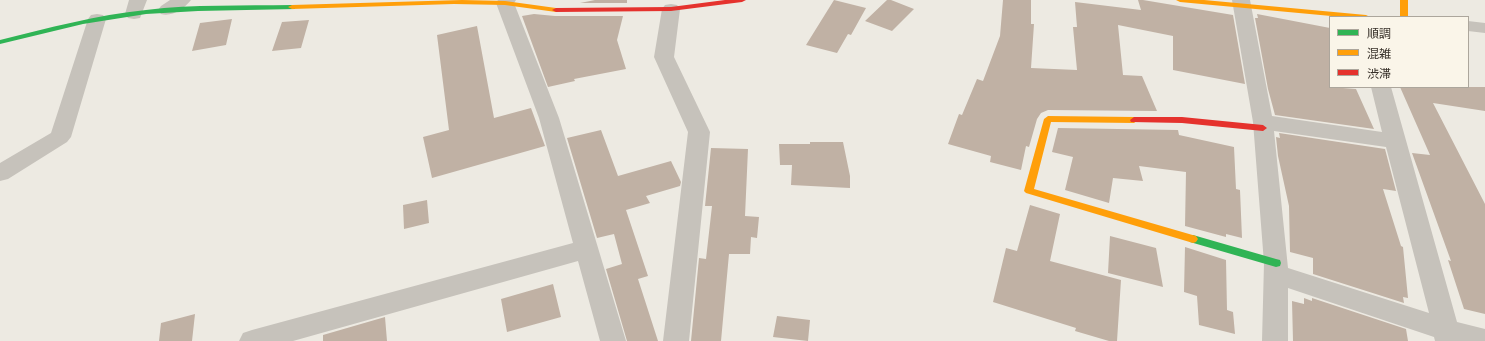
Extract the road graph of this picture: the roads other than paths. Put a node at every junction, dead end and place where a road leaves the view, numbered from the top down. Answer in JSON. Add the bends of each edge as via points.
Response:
{"nodes":[{"id":1,"x":182,"y":0,"type":"edge"},
{"id":2,"x":742,"y":0,"type":"edge"},
{"id":3,"x":1180,"y":0,"type":"edge"},
{"id":4,"x":1404,"y":0,"type":"edge"},
{"id":5,"x":506,"y":2,"type":"edge"},
{"id":6,"x":1241,"y":3,"type":"edge"},
{"id":7,"x":136,"y":7,"type":"edge"},
{"id":8,"x":670,"y":9,"type":"junction"},
{"id":9,"x":168,"y":10,"type":"junction"},
{"id":10,"x":1353,"y":16,"type":"edge"},
{"id":11,"x":1404,"y":16,"type":"edge"},
{"id":12,"x":97,"y":19,"type":"junction"},
{"id":13,"x":1469,"y":26,"type":"edge"},
{"id":14,"x":1485,"y":28,"type":"edge"},
{"id":15,"x":0,"y":42,"type":"edge"},
{"id":16,"x":1381,"y":88,"type":"edge"},
{"id":17,"x":1263,"y":125,"type":"junction"},
{"id":18,"x":1396,"y":141,"type":"junction"},
{"id":19,"x":0,"y":173,"type":"edge"},
{"id":20,"x":587,"y":249,"type":"junction"},
{"id":21,"x":1276,"y":268,"type":"junction"},
{"id":22,"x":1447,"y":335,"type":"edge"},
{"id":23,"x":1485,"y":340,"type":"edge"},
{"id":24,"x":252,"y":341,"type":"edge"},
{"id":25,"x":613,"y":341,"type":"edge"},
{"id":26,"x":676,"y":341,"type":"edge"},
{"id":27,"x":1275,"y":341,"type":"edge"}],
"edges":[{"from":1,"to":9,"type":"street"},
{"from":2,"to":8,"type":"street"},
{"from":3,"to":6,"type":"street"},
{"from":4,"to":11,"type":"street"},
{"from":5,"to":8,"type":"street","via":[[555,10]]},
{"from":5,"to":9,"type":"street"},
{"from":5,"to":20,"type":"street","via":[[549,118]]},
{"from":6,"to":10,"type":"street"},
{"from":6,"to":17,"type":"street"},
{"from":7,"to":9,"type":"street"},
{"from":7,"to":12,"type":"street"},
{"from":8,"to":26,"type":"street","via":[[664,57],[699,132]]},
{"from":12,"to":15,"type":"street"},
{"from":12,"to":19,"type":"street","via":[[60,137]]},
{"from":13,"to":14,"type":"street"},
{"from":16,"to":18,"type":"street"},
{"from":17,"to":18,"type":"street"},
{"from":17,"to":21,"type":"street"},
{"from":17,"to":21,"type":"street","via":[[1182,120],[1048,119],[1029,191]]},
{"from":18,"to":22,"type":"street"},
{"from":20,"to":24,"type":"street"},
{"from":20,"to":25,"type":"street"},
{"from":21,"to":22,"type":"street"},
{"from":21,"to":27,"type":"street"},
{"from":22,"to":23,"type":"street"}]}
